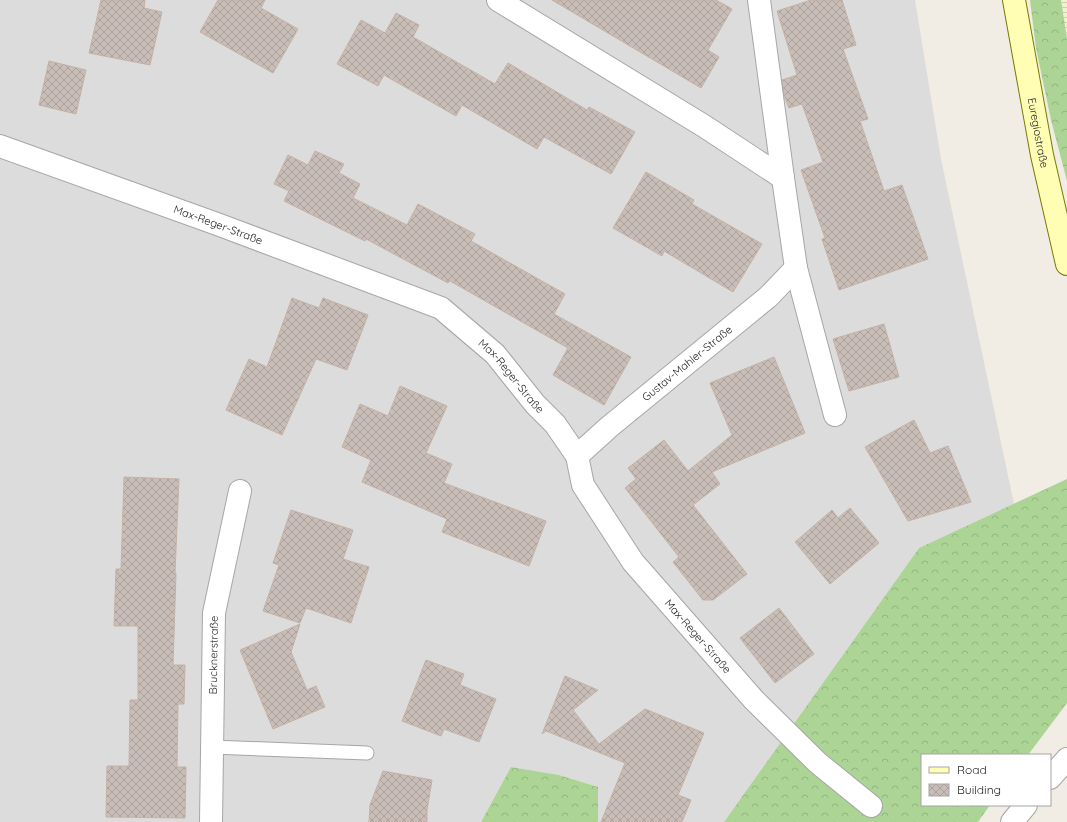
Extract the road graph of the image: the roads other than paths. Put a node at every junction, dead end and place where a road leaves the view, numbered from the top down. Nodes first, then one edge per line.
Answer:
1 (498, 0) edge
2 (760, 0) edge
3 (1014, 0) edge
4 (0, 146) edge
5 (783, 178) junction
6 (1067, 264) edge
7 (796, 268) junction
8 (835, 415) dead end
9 (577, 456) junction
10 (240, 492) dead end
11 (212, 747) junction
12 (367, 753) dead end
13 (1067, 759) edge
14 (1051, 777) edge
15 (872, 806) dead end
16 (1025, 806) edge
17 (211, 822) edge
18 (1012, 822) edge

1 - 5 street
2 - 5 street
3 - 6 main road, Euregiostraße
4 - 9 street, Max-Reger-Straße
5 - 7 street
7 - 8 street
7 - 9 street, Gustav-Mahler-Straße
9 - 15 street, Max-Reger-Straße
10 - 11 street, Brucknerstraße
11 - 12 lane
11 - 17 street, Brucknerstraße
13 - 14 street
16 - 18 street

